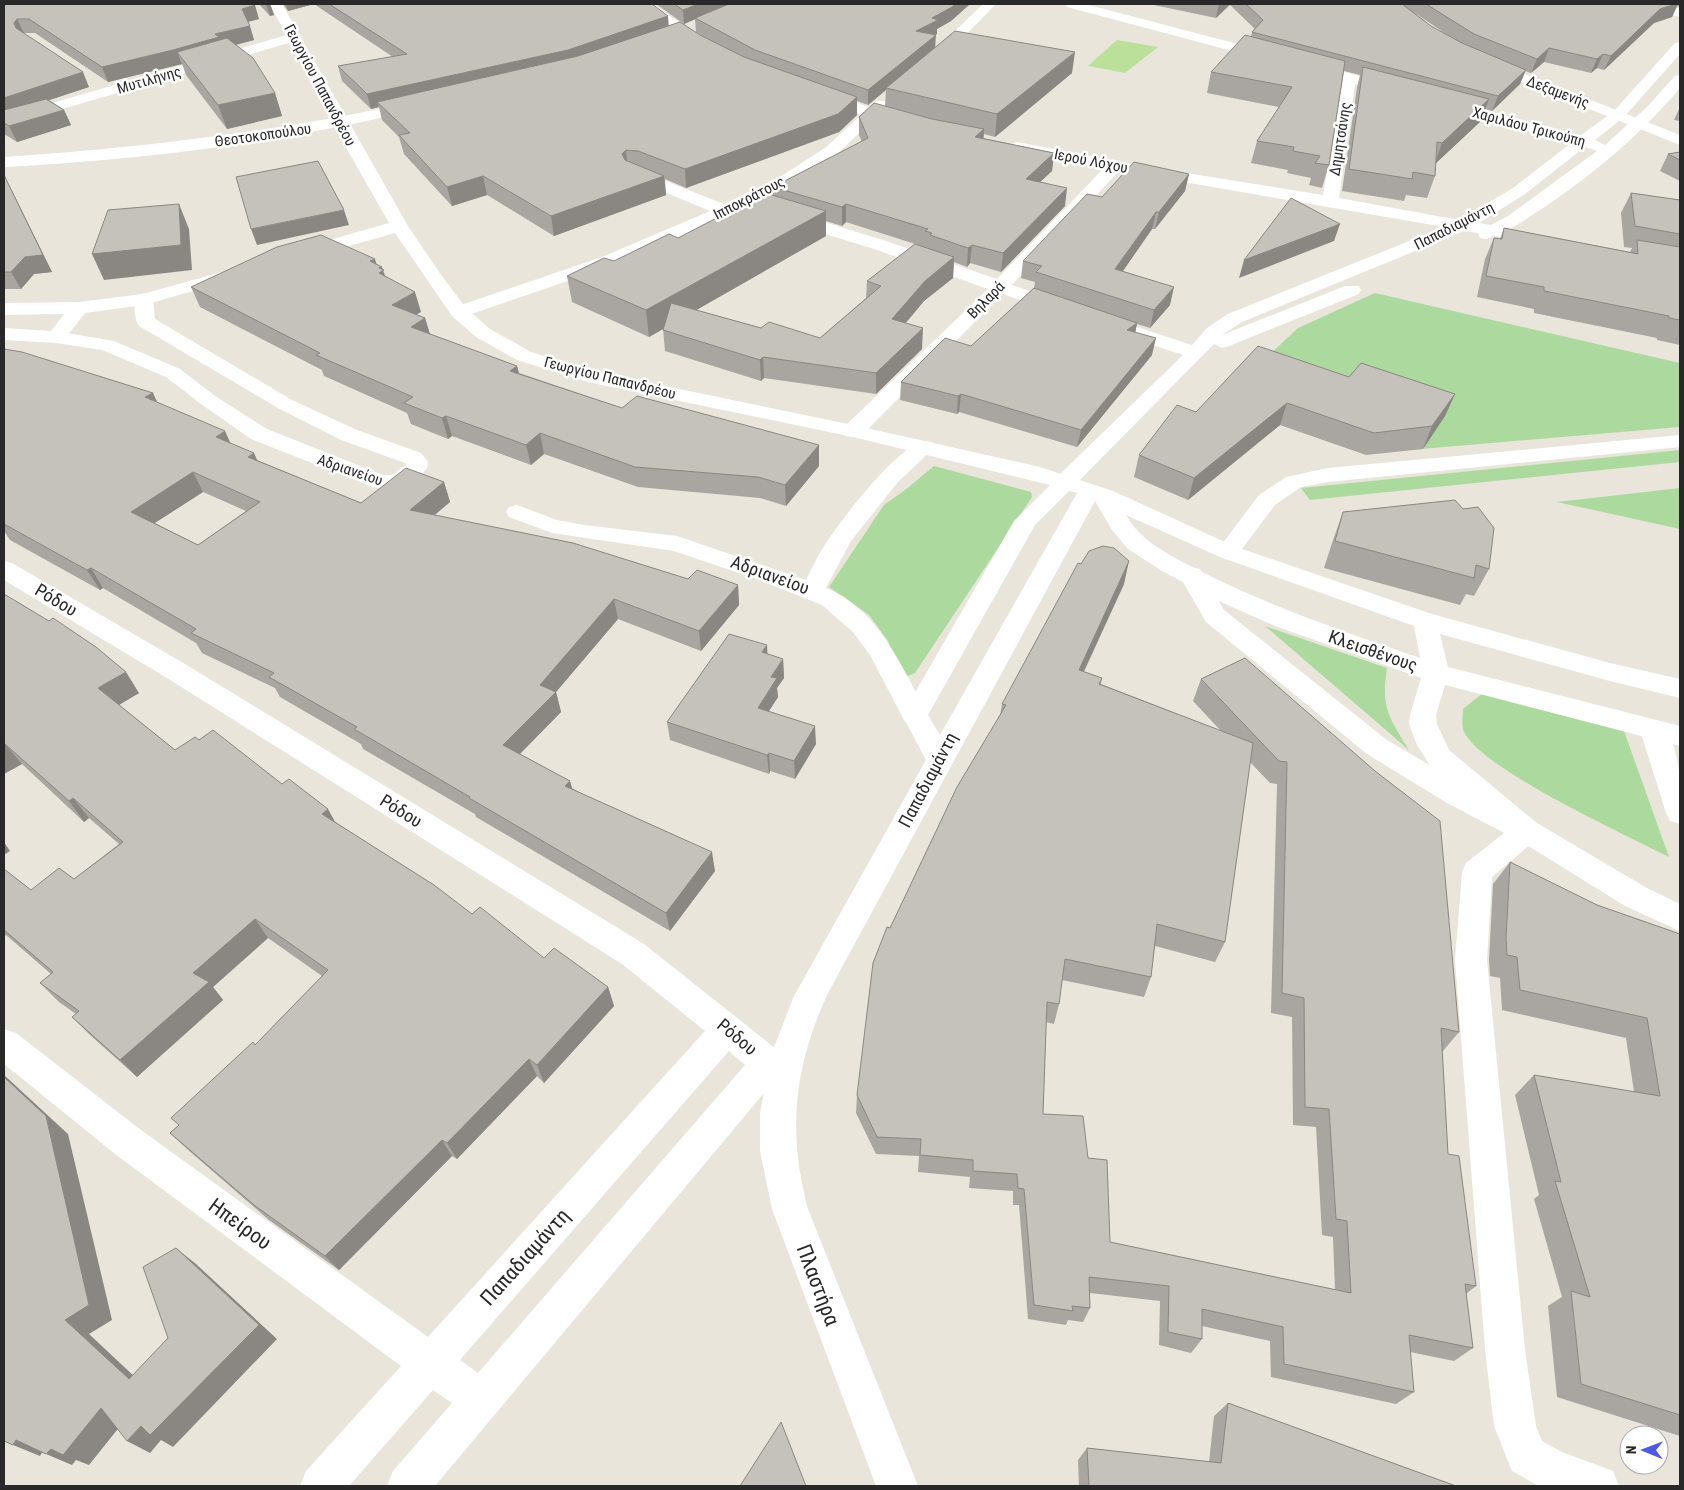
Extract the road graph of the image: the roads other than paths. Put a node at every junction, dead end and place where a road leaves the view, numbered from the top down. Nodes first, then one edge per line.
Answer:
1 (276, 4) edge
2 (645, 4) edge
3 (990, 4) edge
4 (1071, 4) edge
5 (1650, 4) edge
6 (1680, 13) edge
7 (294, 37) junction
8 (1680, 46) edge
9 (716, 53) edge
10 (1479, 60) edge
11 (921, 70) edge
12 (1349, 78) junction
13 (1680, 79) edge
14 (93, 81) edge
15 (809, 91) edge
16 (108, 92) junction
17 (892, 94) edge
18 (1414, 95) edge
19 (1432, 100) edge
20 (434, 101) edge
21 (870, 113) junction
22 (1619, 114) junction
23 (4, 122) edge
24 (340, 123) junction
25 (1641, 123) junction
26 (915, 125) edge
27 (1680, 140) edge
28 (1585, 142) junction
29 (999, 143) edge
30 (1609, 149) junction
31 (4, 162) edge
32 (1115, 166) junction
33 (634, 174) edge
34 (1330, 201) junction
35 (742, 203) junction
36 (726, 211) junction
37 (399, 226) junction
38 (1461, 226) junction
39 (1493, 231) junction
40 (1469, 242) dead end
41 (1558, 243) edge
42 (286, 259) edge
43 (248, 269) edge
44 (1364, 285) dead end
45 (1000, 287) junction
46 (144, 299) junction
47 (79, 308) junction
48 (4, 309) edge
49 (459, 312) junction
50 (1074, 312) edge
51 (146, 322) junction
52 (1102, 322) edge
53 (4, 334) edge
54 (56, 337) junction
55 (107, 345) junction
56 (1196, 353) junction
57 (853, 431) junction
58 (349, 435) junction
59 (1680, 441) edge
60 (924, 447) junction
61 (316, 458) junction
62 (1065, 482) junction
63 (1098, 493) junction
64 (517, 512) dead end
65 (1228, 552) junction
66 (4, 569) edge
67 (1190, 575) junction
68 (812, 590) junction
69 (1425, 621) junction
70 (1436, 673) junction
71 (1680, 688) edge
72 (915, 715) junction
73 (1654, 730) junction
74 (1680, 736) edge
75 (939, 759) junction
76 (1680, 814) edge
77 (1527, 831) junction
78 (1680, 918) edge
79 (728, 1029) junction
80 (4, 1044) edge
81 (775, 1070) junction
82 (430, 1363) junction
83 (480, 1399) junction
84 (321, 1486) edge
85 (408, 1486) edge
86 (897, 1486) edge
87 (1598, 1486) edge

1 - 7 street, Γεωργίου Παπανδρέου
2 - 9 street
3 - 11 street
4 - 12 street
5 - 6 street
7 - 16 street, Μυτιλήνης
7 - 24 street, Γεωργίου Παπανδρέου
8 - 22 street, Παπαδιαμάντη
10 - 22 street, Δεξαμενής
12 - 18 street
12 - 34 street, Δημητσάνης
13 - 25 street, Παπαδιαμάντη
14 - 16 street
15 - 21 street
16 - 23 street, Μυτιλήνης
17 - 21 street, Ιπποκράτους
19 - 28 street, Χαριλάου Τρικούπη
20 - 24 street, Θεοτοκοπούλου
21 - 26 street
21 - 35 street, Ιπποκράτους
22 - 25 street, Δεξαμενής
22 - 28 street, Παπαδιαμάντη
24 - 31 street, Θεοτοκοπούλου
24 - 37 street, Γεωργίου Παπανδρέου
25 - 27 street, Δεξαμενής
25 - 30 street, Παπαδιαμάντη
28 - 30 street, Χαριλάου Τρικούπη
28 - 38 street, Παπαδιαμάντη
29 - 32 street, Ιερού Λόχου
30 - 39 street, Παπαδιαμάντη
32 - 34 street, Ιερού Λόχου
32 - 45 street, Βηλαρά
33 - 36 street
34 - 38 street, Ιερού Λόχου
35 - 36 street, Ιπποκράτους
35 - 45 street
36 - 49 street, Ιπποκράτους
37 - 42 street
37 - 49 street, Γεωργίου Παπανδρέου
38 - 39 street, Ιερού Λόχου
38 - 56 street, Παπαδιαμάντη
39 - 40 street, Παπαδιαμάντη
39 - 41 street, Ιερού Λόχου
43 - 46 street
44 - 56 street, Παπαδιαμάντη
45 - 50 street
45 - 57 street, Βηλαρά
46 - 47 street
46 - 51 street
47 - 48 street
47 - 54 street
49 - 57 street, Γεωργίου Παπανδρέου
51 - 55 street
51 - 58 street, Αδριανείου
52 - 56 street
53 - 54 street, Αδριανείου
54 - 55 street, Αδριανείου
55 - 61 street, Αδριανείου
56 - 62 street, Παπαδιαμάντη
57 - 60 street, Γεωργίου Παπανδρέου
58 - 61 street
58 - 61 street, Αδριανείου
59 - 65 street
60 - 62 street, Γεωργίου Παπανδρέου
60 - 68 street
62 - 63 street
62 - 72 street, Παπαδιαμάντη
63 - 65 street
63 - 67 street, Κλεισθένους
63 - 75 street, Παπαδιαμάντη
64 - 68 street, Αδριανείου
65 - 69 street
66 - 79 street, Ρόδου
67 - 70 street, Κλεισθένους
67 - 77 street
68 - 72 street, Αδριανείου
69 - 70 street
69 - 71 street
70 - 73 street, Κλεισθένους
70 - 77 street
72 - 75 street, Αδριανείου
73 - 74 street, Κλεισθένους
73 - 76 street
75 - 81 street, Παπαδιαμάντη
77 - 78 street
77 - 87 street
79 - 81 street, Ρόδου
79 - 82 street, Παπαδιαμάντη
80 - 82 street, Ηπείρου
81 - 83 street, Παπαδιαμάντη
81 - 86 street, Πλαστήρα
82 - 83 street, Ηπείρου
82 - 84 street, Παπαδιαμάντη
83 - 85 street, Παπαδιαμάντη

